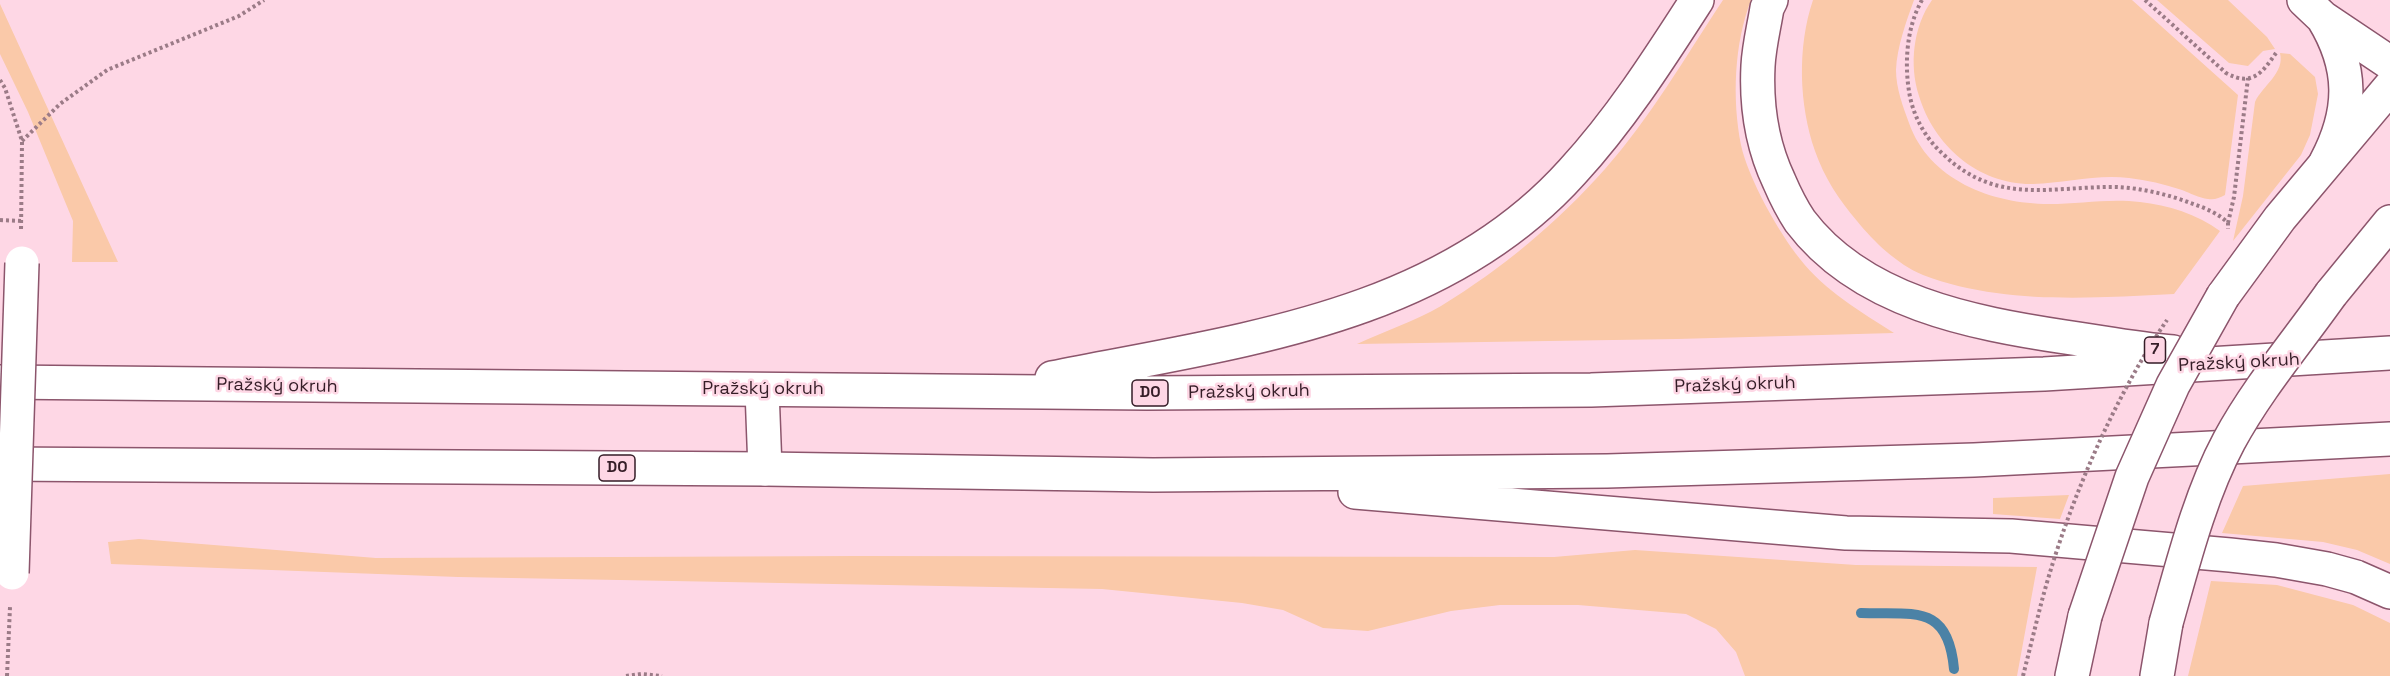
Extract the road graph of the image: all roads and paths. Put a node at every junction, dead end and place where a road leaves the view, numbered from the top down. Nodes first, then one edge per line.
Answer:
1 (264, 0) edge
2 (1697, 0) edge
3 (1771, 0) edge
4 (1923, 0) edge
5 (2145, 0) edge
6 (2314, 9) edge
7 (2276, 53) dead end
8 (2390, 63) edge
9 (2248, 78) junction
10 (0, 80) edge
11 (2, 89) edge
12 (2383, 95) edge
13 (21, 141) junction
14 (2326, 162) junction
15 (0, 220) edge
16 (21, 221) junction
17 (2390, 222) edge
18 (2228, 223) junction
19 (2227, 236) dead end
20 (22, 263) joint
21 (2173, 313) dead end
22 (2390, 353) edge
23 (2285, 361) junction
24 (0, 382) edge
25 (762, 390) junction
26 (991, 390) junction
27 (2390, 439) edge
28 (0, 464) edge
29 (765, 469) junction
30 (1153, 475) junction
31 (12, 573) joint
32 (2390, 592) edge
33 (7, 676) edge
34 (626, 676) edge
35 (662, 676) edge
36 (2023, 676) edge
37 (2072, 676) edge
38 (2157, 676) edge

1 - 13 path
2 - 26 main road
3 - 23 main road, 7
4 - 18 path
5 - 9 path
6 - 8 main road
6 - 14 main road, 7
7 - 9 path
9 - 18 path
10 - 11 path
11 - 13 path
12 - 14 main road, 7
13 - 16 path
14 - 37 main road, 7, bridge
15 - 16 path
16 - 20 path
17 - 38 main road, bridge
18 - 19 path
20 - 31 main road, bridge
21 - 36 path, bridge
22 - 23 main road, Pražský okruh / 7
23 - 26 main road, Pražský okruh / D0
24 - 25 main road, Pražský okruh / D0
25 - 26 main road, Pražský okruh / D0
25 - 29 main road
27 - 30 main road, D0
28 - 29 main road, D0
29 - 30 main road, D0
30 - 32 main road
31 - 33 path
34 - 35 path

